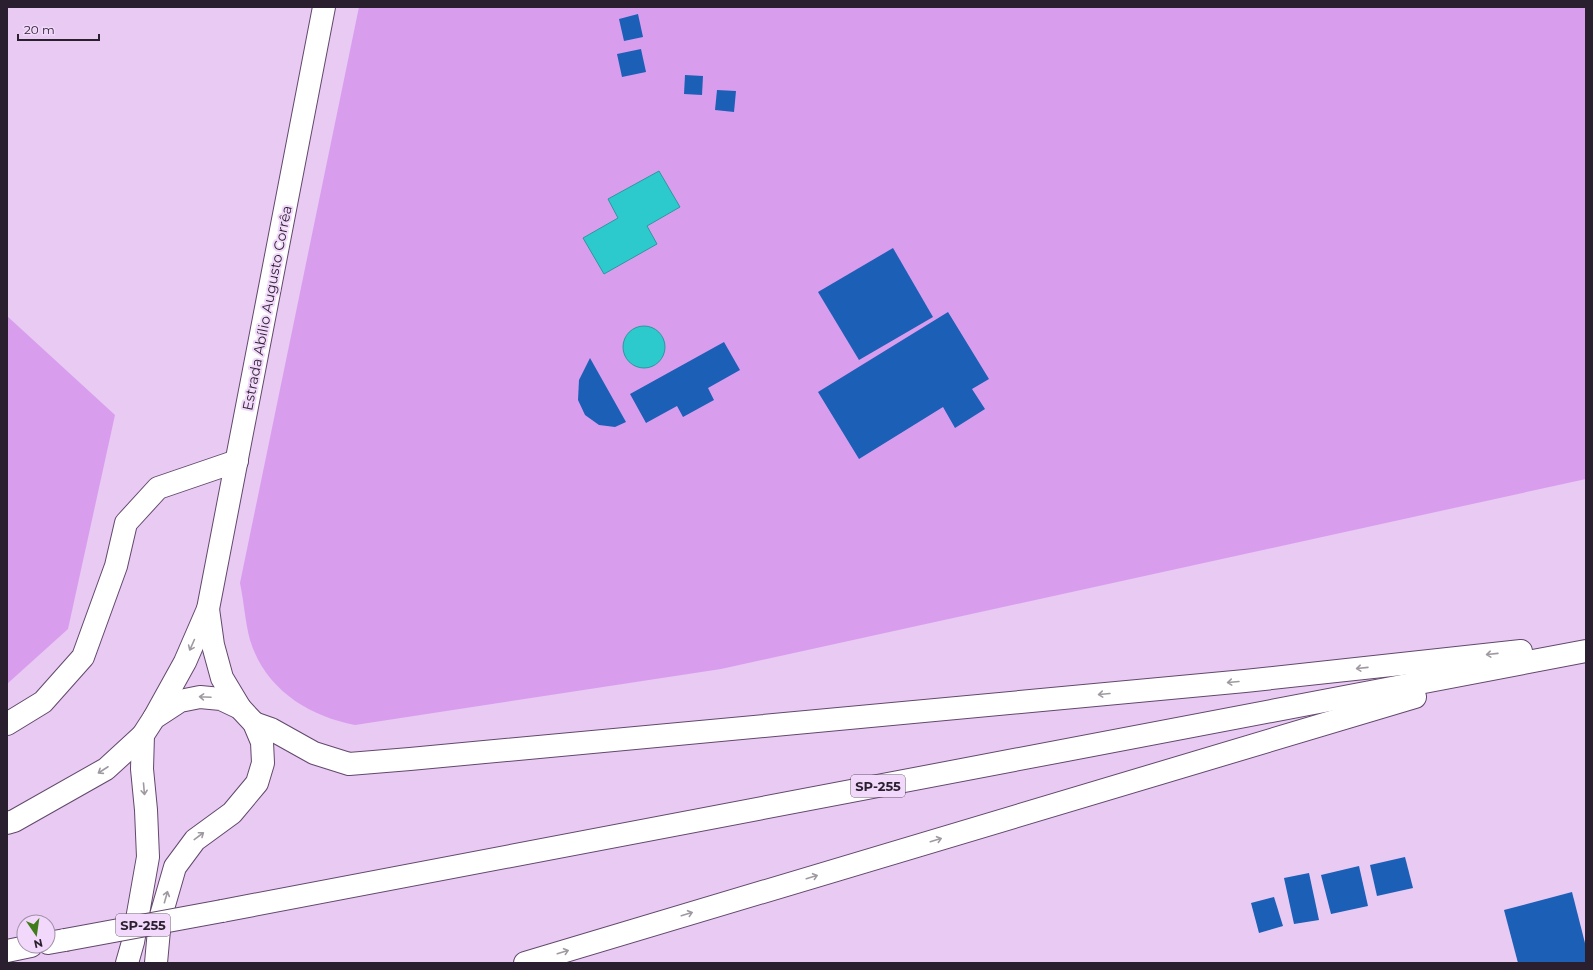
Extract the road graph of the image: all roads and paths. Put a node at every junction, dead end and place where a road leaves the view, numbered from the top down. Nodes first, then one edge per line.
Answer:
1 (324, 7) edge
2 (237, 461) junction
3 (208, 609) junction
4 (1586, 644) edge
5 (1586, 652) edge
6 (1534, 662) junction
7 (247, 716) junction
8 (7, 724) edge
9 (149, 726) junction
10 (7, 823) edge
11 (56, 941) edge
12 (127, 963) edge
13 (156, 963) edge
14 (525, 963) edge

1 - 2 main road, Estrada Abílio Augusto Corrêa
2 - 3 main road, Estrada Abílio Augusto Corrêa
2 - 8 main road
3 - 7 main road, Estrada Abílio Augusto Corrêa
3 -> 9 main road, Estrada Abílio Augusto Corrêa
4 -> 7 main road
5 - 6 main road, SP-255
6 - 11 main road, SP-255, bridge
14 -> 6 main road
7 -> 9 main road
13 -> 7 main road, Estrada Abílio Augusto Corrêa
9 -> 10 main road
9 -> 12 main road

